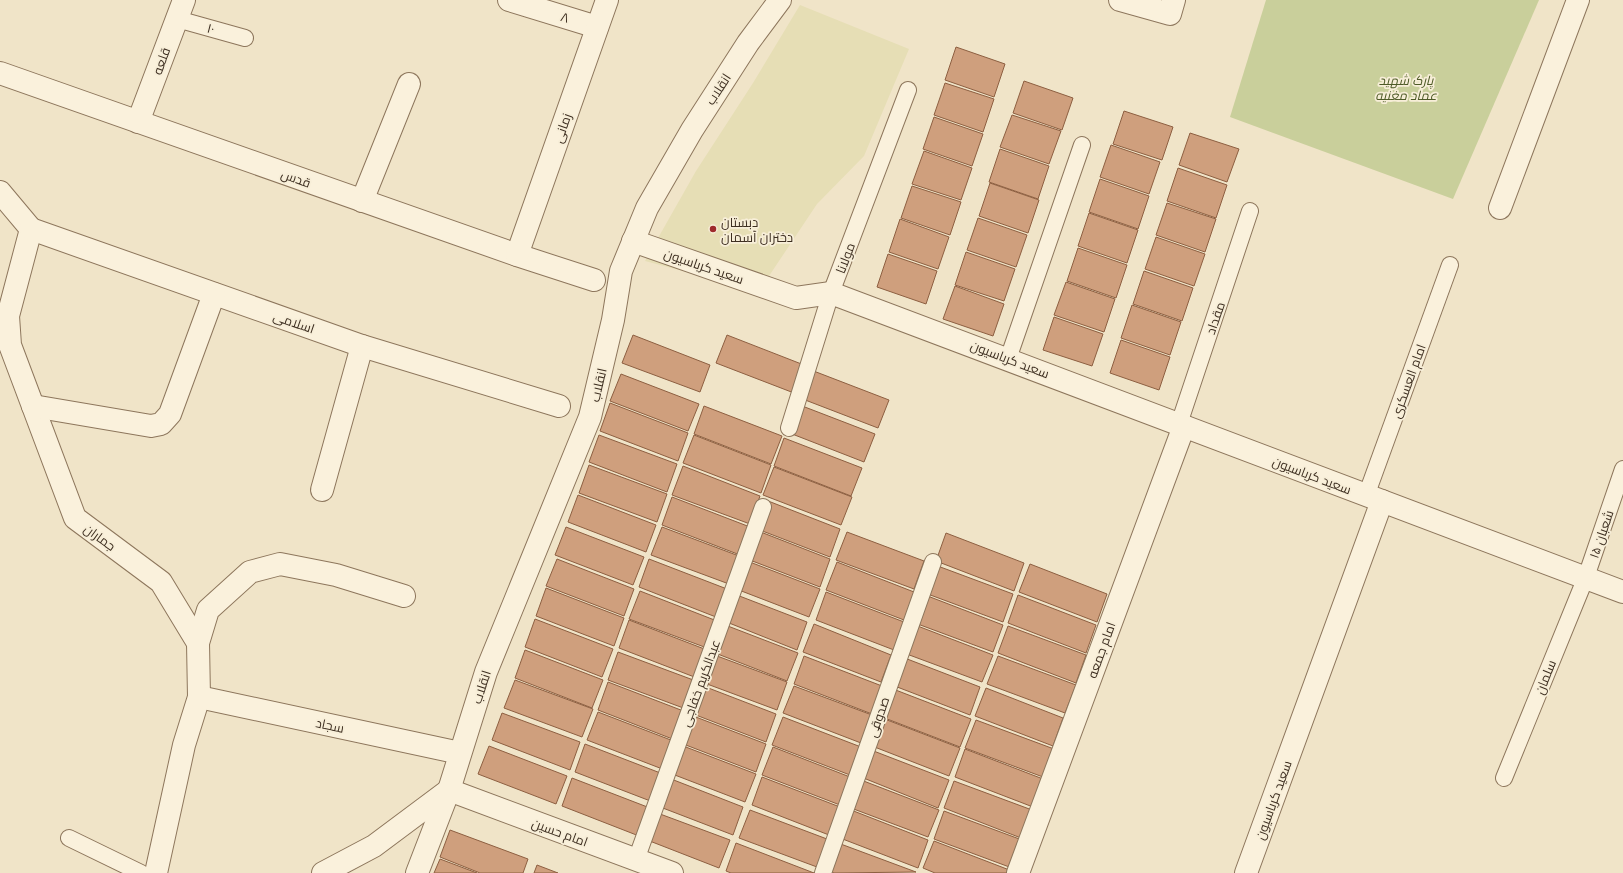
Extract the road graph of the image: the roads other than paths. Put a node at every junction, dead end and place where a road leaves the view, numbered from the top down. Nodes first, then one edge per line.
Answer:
1 (509, 0) edge
2 (607, 0) edge
3 (780, 0) edge
4 (1120, 0) edge
5 (1174, 0) edge
6 (1578, 0) edge
7 (180, 9) edge
8 (597, 27) junction
9 (245, 38) dead end
10 (0, 73) edge
11 (409, 84) dead end
12 (908, 90) dead end
13 (138, 122) junction
14 (1082, 145) dead end
15 (0, 192) edge
16 (362, 201) junction
17 (1500, 208) dead end
18 (1250, 211) dead end
19 (31, 229) junction
20 (633, 241) junction
21 (517, 255) junction
22 (1450, 265) dead end
23 (594, 280) dead end
24 (831, 293) junction
25 (214, 294) junction
26 (4, 315) edge
27 (362, 346) junction
28 (1008, 359) junction
29 (33, 406) junction
30 (559, 406) dead end
31 (1181, 425) junction
32 (789, 428) dead end
33 (1623, 469) edge
34 (322, 490) dead end
35 (1374, 498) junction
36 (763, 507) dead end
37 (933, 562) dead end
38 (1586, 577) junction
39 (1623, 592) edge
40 (404, 596) dead end
41 (198, 643) junction
42 (199, 697) junction
43 (460, 753) junction
44 (1504, 778) dead end
45 (449, 790) junction
46 (69, 838) dead end
47 (634, 866) edge
48 (141, 873) edge
49 (156, 873) edge
50 (323, 873) edge
51 (417, 873) edge
52 (672, 873) edge
53 (824, 873) edge
54 (1018, 873) edge
55 (1246, 873) edge

1 - 8 street, ۸
2 - 8 street, زمانی
3 - 20 street, انقلاب
4 - 5 street
6 - 17 street
7 - 9 lane, ۱۰
7 - 13 street, قلعه
8 - 21 street, زمانی
10 - 13 street, قدس
11 - 16 street
12 - 24 lane, مولانا
13 - 16 street, قدس
14 - 28 lane
15 - 19 street
16 - 21 street, قدس
18 - 31 lane, مقداد
19 - 25 street, اسلامی
19 - 26 street, جماران
20 - 24 street, سعید کرباسیون
20 - 43 street, انقلاب
21 - 23 street, قدس
22 - 35 lane, امام العسکری
24 - 28 street, سعید کرباسیون
24 - 32 lane, مولانا
25 - 27 street, اسلامی
25 - 29 street
26 - 29 street, جماران
27 - 30 street, اسلامی
27 - 34 street
28 - 31 street, سعید کرباسیون
29 - 41 street, جماران
31 - 35 street, سعید کرباسیون
31 - 54 street, امام جمعه
33 - 38 lane, ۱۵ شعبان
35 - 38 street, سعید کرباسیون
35 - 55 street, سعید کرباسیون
36 - 47 lane, عبدالکریم خفاجی
37 - 53 lane, صدوقی
38 - 39 street, سعید کرباسیون
38 - 44 lane, سلمان
40 - 41 street
41 - 42 street
42 - 43 street, سجاد
42 - 49 street
43 - 45 street, انقلاب
45 - 47 street, امام حسین
45 - 50 street
45 - 51 street, انقلاب
46 - 48 lane
47 - 52 street, امام حسین

